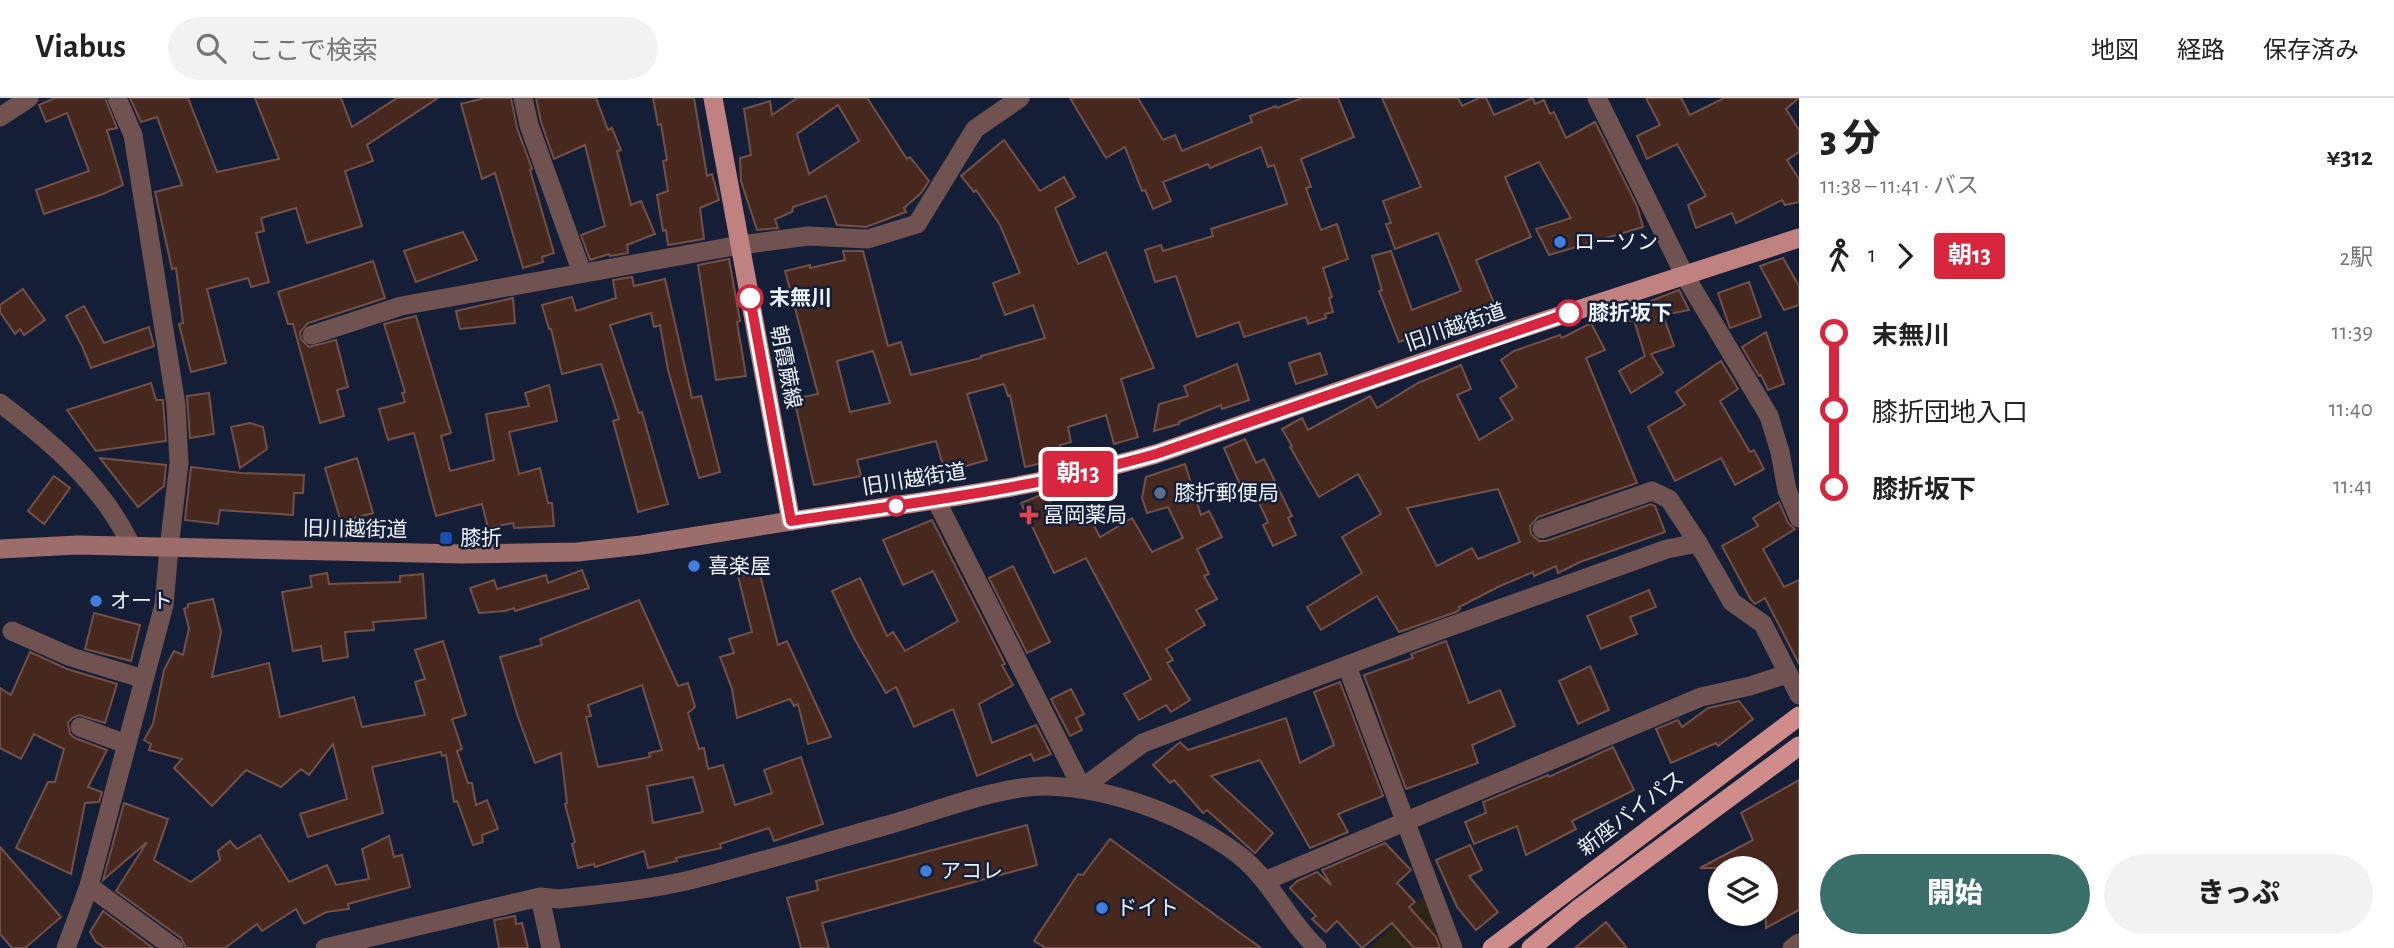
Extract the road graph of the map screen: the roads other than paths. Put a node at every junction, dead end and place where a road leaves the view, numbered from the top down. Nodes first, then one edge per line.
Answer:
1 (29, 98) edge
2 (117, 98) edge
3 (523, 98) edge
4 (713, 98) edge
5 (1020, 98) edge
6 (1597, 98) edge
7 (0, 117) edge
8 (1799, 238) edge
9 (740, 246) junction
10 (582, 273) junction
11 (1685, 276) junction
12 (312, 335) dead end
13 (0, 403) edge
14 (936, 500) junction
15 (1799, 518) edge
16 (791, 521) junction
17 (1542, 529) dead end
18 (1698, 543) junction
19 (131, 545) junction
20 (169, 548) junction
21 (0, 549) edge
22 (12, 631) dead end
23 (1348, 666) junction
24 (1787, 674) junction
25 (144, 679) junction
26 (1799, 695) edge
27 (1799, 716) edge
28 (80, 727) dead end
29 (126, 744) junction
30 (1799, 746) edge
31 (1082, 788) junction
32 (1407, 821) junction
33 (1266, 880) junction
34 (89, 886) junction
35 (540, 897) junction
36 (1799, 943) edge
37 (66, 948) edge
38 (174, 948) edge
39 (325, 948) edge
40 (551, 948) edge
41 (1317, 948) edge
42 (1453, 948) edge
43 (1492, 948) edge
44 (1531, 948) edge
45 (1792, 948) edge

1 - 7 street
2 - 20 street
3 - 10 street
4 - 9 main road, 朝霞蕨線
5 - 9 street
6 - 11 street
8 - 11 main road, 旧川越街道
9 - 10 street
9 - 16 main road, 朝霞蕨線
10 - 12 street
11 - 14 main road, 旧川越街道
11 - 15 street
13 - 19 street
14 - 16 main road, 旧川越街道
14 - 31 street
16 - 20 main road, 旧川越街道
17 - 18 street
18 - 23 street
18 - 24 street
19 - 20 main road, 旧川越街道
19 - 21 main road, 旧川越街道
20 - 25 street
22 - 25 street
23 - 31 street
23 - 32 street
24 - 26 street
24 - 32 street
25 - 29 street
27 - 43 highway, 新座バイパス
28 - 29 street
29 - 34 street
30 - 44 highway
31 - 33 street
31 - 35 street
32 - 33 street
32 - 42 street
33 - 41 street
34 - 37 street
34 - 38 street
35 - 39 street
35 - 40 street
36 - 45 street

